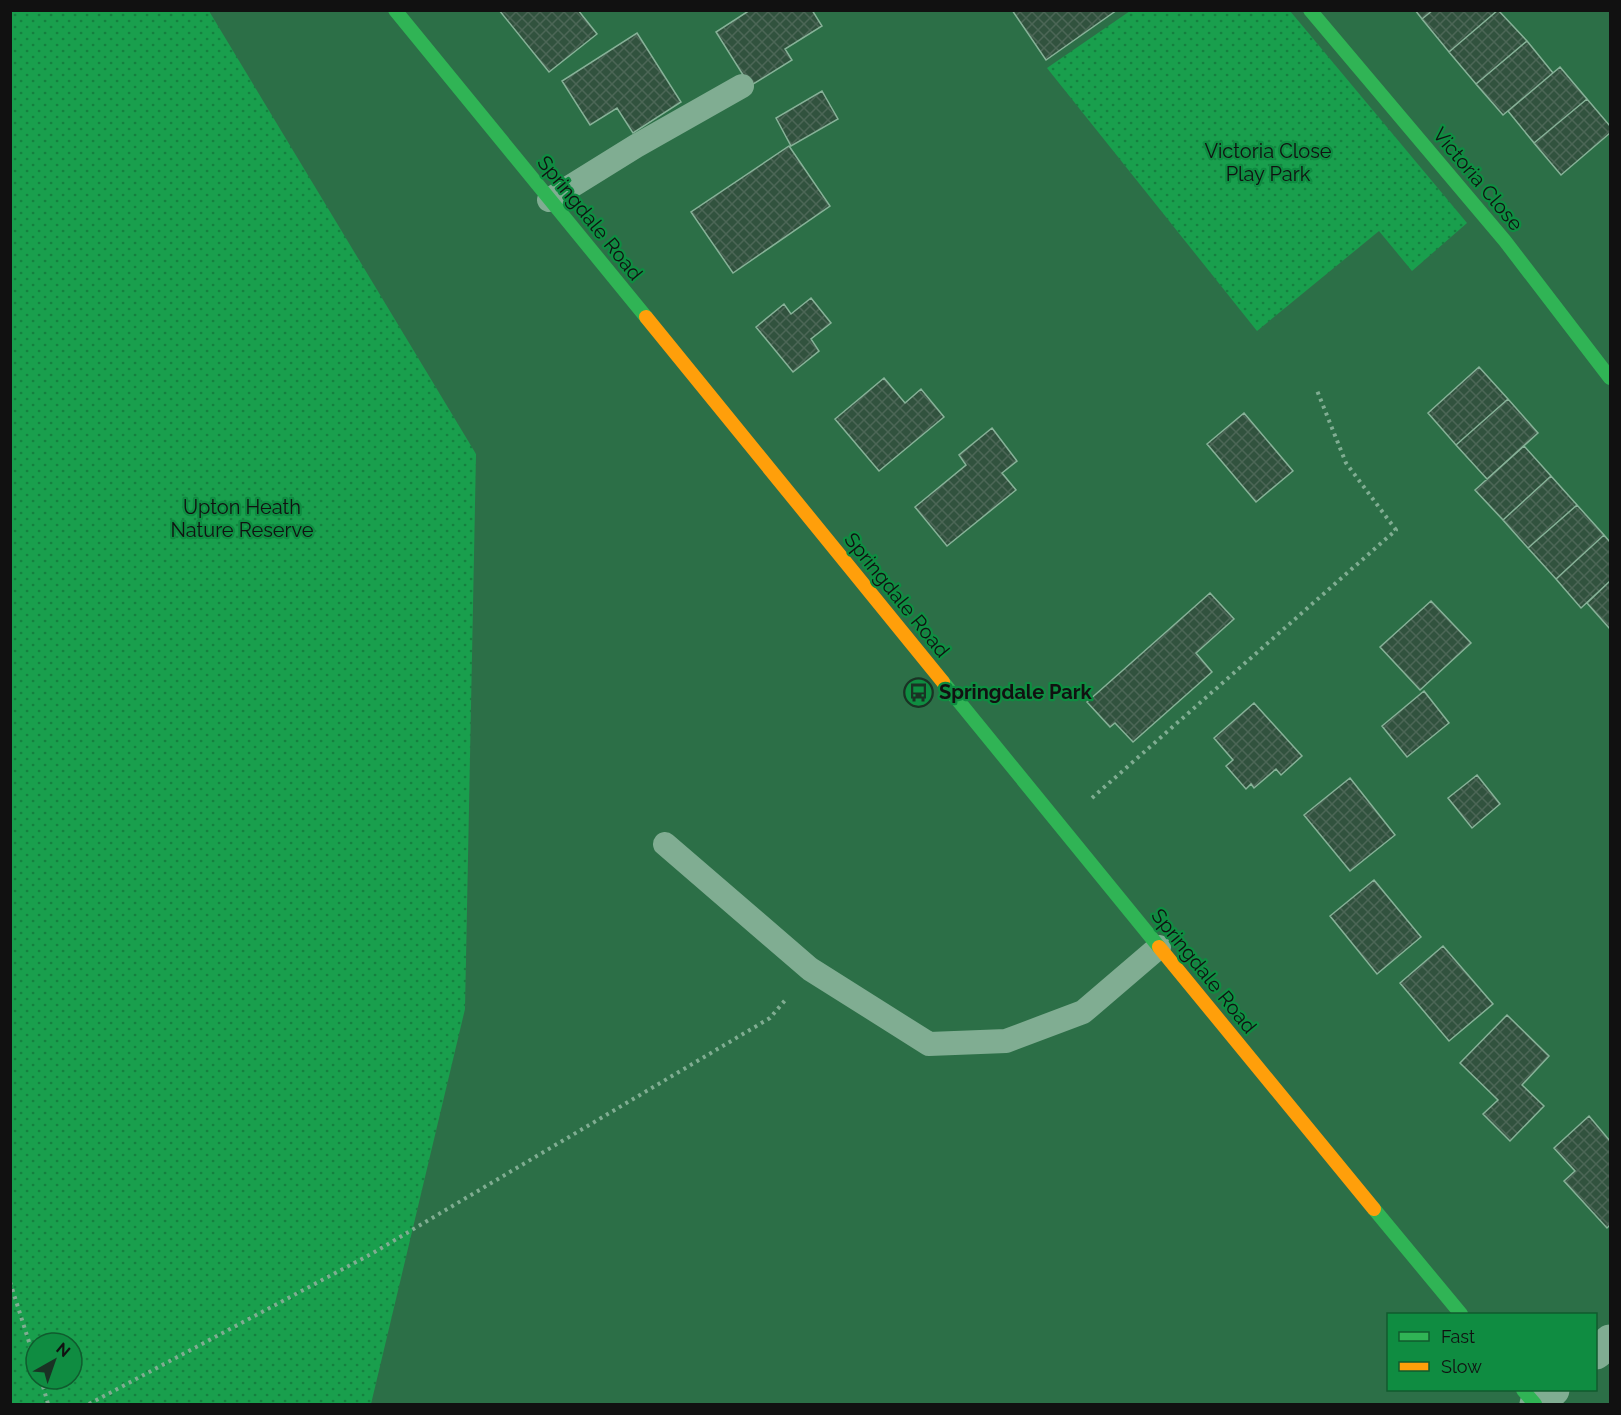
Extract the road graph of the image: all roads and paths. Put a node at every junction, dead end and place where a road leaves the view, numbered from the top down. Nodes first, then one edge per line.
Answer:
1 (395, 10) edge
2 (1310, 10) edge
3 (742, 86) dead end
4 (549, 200) junction
5 (1611, 378) edge
6 (1316, 388) dead end
7 (1060, 826) junction
8 (666, 843) dead end
9 (1159, 947) junction
10 (810, 969) junction
11 (10, 1282) edge
12 (1460, 1313) edge
13 (26, 1331) edge
14 (1611, 1341) edge
15 (1597, 1352) edge
16 (1525, 1391) edge
17 (1551, 1391) edge
18 (89, 1404) edge
19 (1535, 1404) edge

1 - 4 street, Springdale Road
2 - 5 street, Victoria Close
3 - 4 lane
4 - 7 street, Springdale Road
6 - 7 path
7 - 9 street, Springdale Road
8 - 10 lane
9 - 10 lane
9 - 12 street, Springdale Road
10 - 18 path
11 - 13 path
14 - 15 street
16 - 19 street
17 - 19 street

